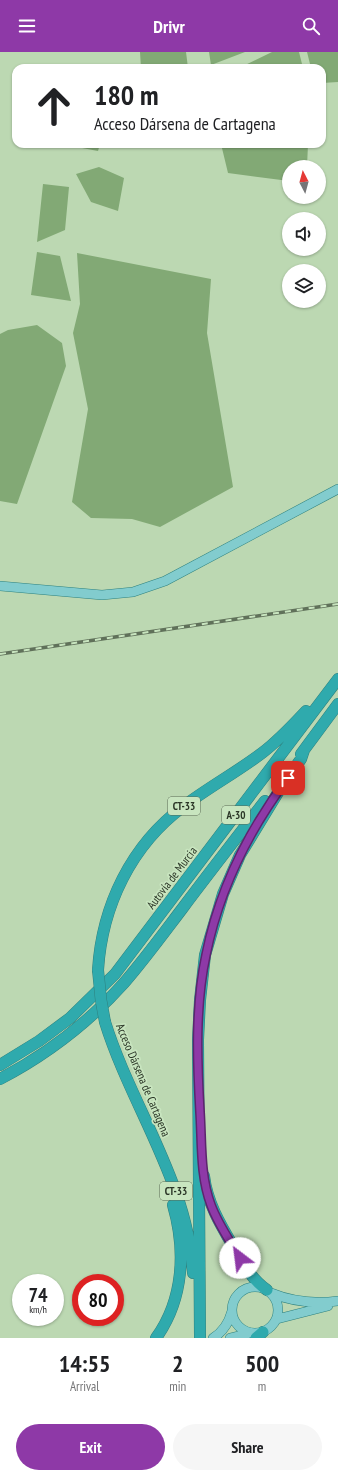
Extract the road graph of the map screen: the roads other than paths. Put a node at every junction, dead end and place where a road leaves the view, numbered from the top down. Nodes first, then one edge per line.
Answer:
1 (338, 489) edge
2 (0, 586) edge
3 (335, 682) edge
4 (338, 704) edge
5 (304, 750) junction
6 (0, 1065) edge
7 (0, 1079) edge
8 (198, 1081) junction
9 (128, 1082) junction
10 (269, 1291) junction
11 (338, 1302) edge
12 (233, 1305) junction
13 (277, 1319) junction
14 (258, 1334) edge
15 (198, 1337) edge
16 (156, 1338) edge
17 (213, 1338) edge
18 (230, 1338) edge

1 - 2 main road
3 - 6 highway, Autovía de Murcia / A-30
3 - 9 highway, Acceso Dársena de Cartagena / CT-33, bridge
4 - 5 highway, A-30
5 - 7 highway, A-30
5 - 8 highway, Acceso Dársena de Cartagena / CT-33
8 - 10 highway
8 - 15 highway, Acceso Dársena de Cartagena / CT-33
9 - 15 highway, Acceso Dársena de Cartagena / CT-33
9 - 16 highway
10 - 11 main road
10 - 12 main road
10 - 13 main road
11 - 13 main road
12 - 14 main road
12 - 17 main road
13 - 14 main road
14 - 18 main road

